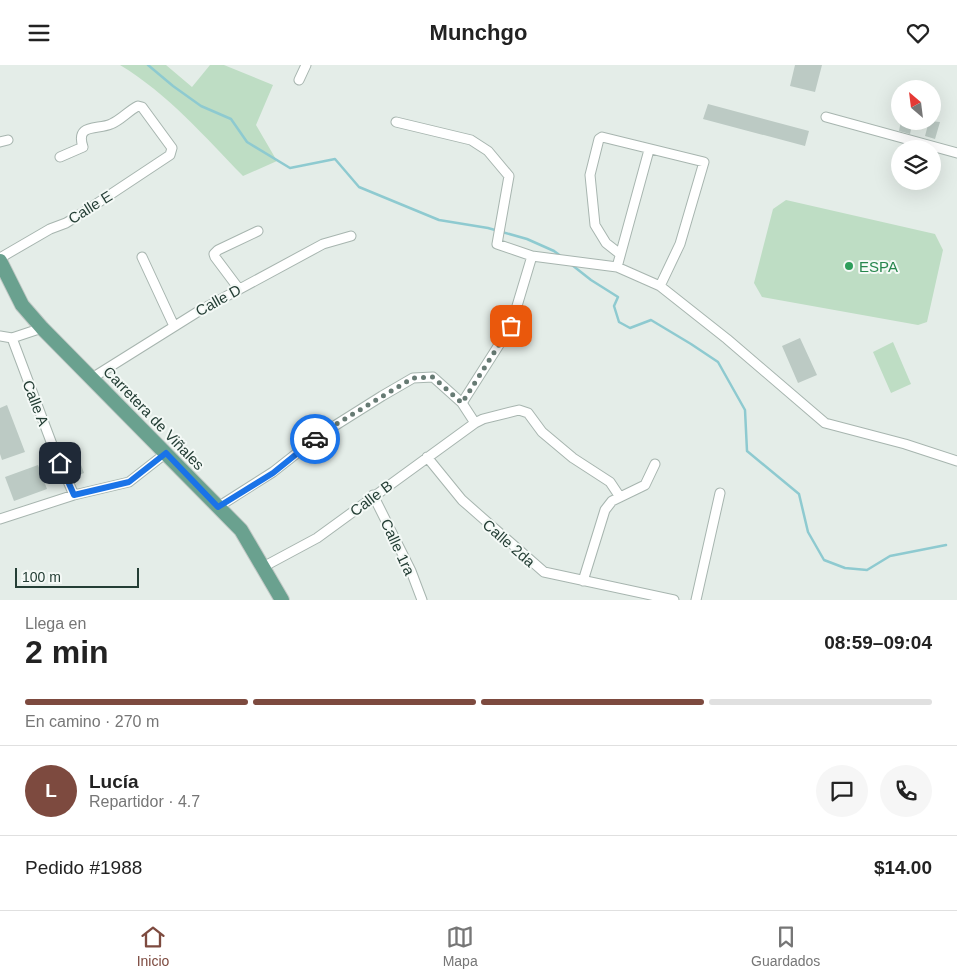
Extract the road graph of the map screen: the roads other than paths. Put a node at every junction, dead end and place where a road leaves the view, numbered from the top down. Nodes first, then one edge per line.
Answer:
1 (306, 65) edge
2 (299, 80) dead end
3 (826, 117) dead end
4 (396, 122) dead end
5 (650, 150) junction
6 (957, 153) edge
7 (60, 157) dead end
8 (258, 231) dead end
9 (351, 236) dead end
10 (620, 254) junction
11 (532, 256) junction
12 (0, 257) edge
13 (142, 257) dead end
14 (0, 261) edge
15 (617, 267) junction
16 (660, 286) junction
17 (240, 289) junction
18 (174, 326) junction
19 (42, 328) junction
20 (0, 336) edge
21 (12, 338) junction
22 (92, 378) junction
23 (462, 403) junction
24 (475, 423) junction
25 (166, 453) junction
26 (427, 457) junction
27 (957, 461) edge
28 (655, 464) dead end
29 (720, 493) dead end
30 (74, 495) junction
31 (373, 495) junction
32 (620, 497) junction
33 (218, 507) junction
34 (0, 519) edge
35 (263, 567) junction
36 (583, 581) junction
37 (282, 600) edge
38 (422, 600) edge
39 (674, 600) edge
40 (696, 600) edge

1 - 2 street
3 - 6 street
4 - 11 street
5 - 10 street
5 - 10 street
5 - 16 street
7 - 12 street, Calle E
8 - 17 street
9 - 17 street, Calle D
10 - 15 street
11 - 15 street
11 - 23 street
13 - 18 street
14 - 19 main road, Carretera de Viñales
15 - 16 street
16 - 27 street
17 - 18 street, Calle D
18 - 22 street, Calle D
19 - 21 street
19 - 22 main road, Carretera de Viñales
20 - 21 street
21 - 30 street, Calle A
22 - 25 main road, Carretera de Viñales
23 - 24 street
23 - 33 street
24 - 26 street, Calle B
24 - 32 street, Calle B
25 - 30 street
25 - 33 main road, Carretera de Viñales
26 - 31 street, Calle B
26 - 36 street, Calle 2da
28 - 32 street
29 - 40 street
30 - 34 street
31 - 35 street, Calle B
31 - 38 street, Calle 1ra
32 - 36 street
33 - 35 main road, Carretera de Viñales
35 - 37 main road, Carretera de Viñales
36 - 39 street, Calle 2da

